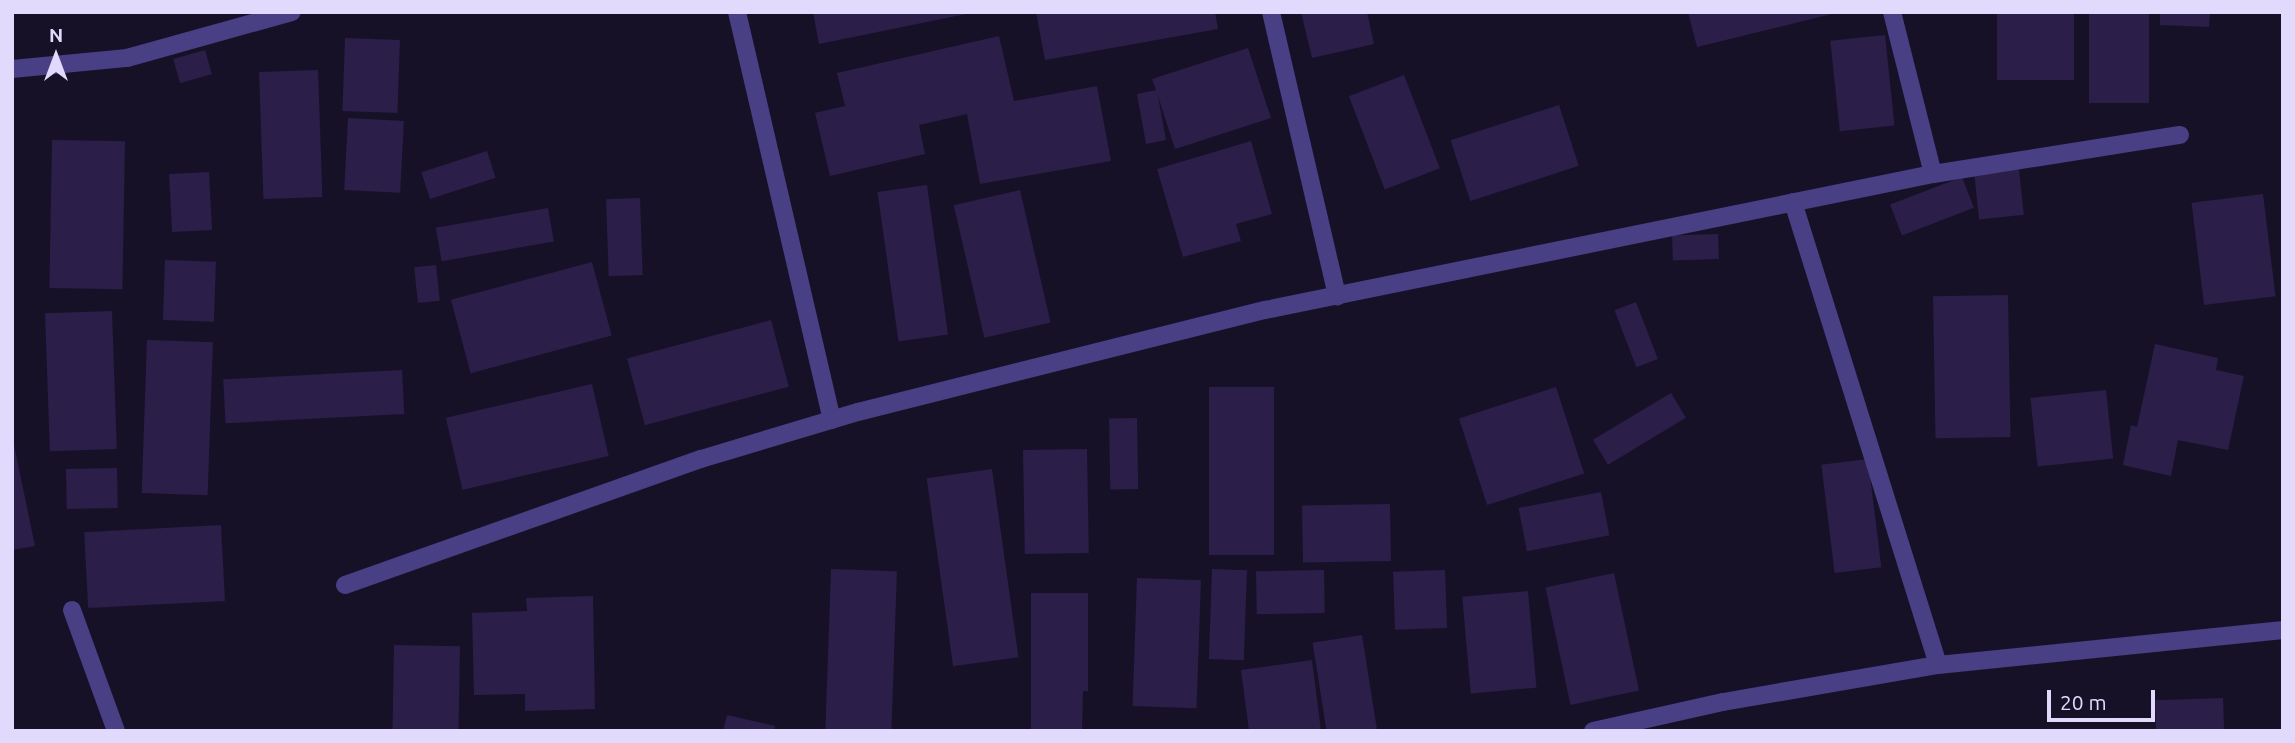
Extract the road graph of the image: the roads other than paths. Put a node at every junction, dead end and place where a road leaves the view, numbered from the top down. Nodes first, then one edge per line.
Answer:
1 (292, 12) edge
2 (737, 12) edge
3 (1271, 12) edge
4 (1892, 12) edge
5 (12, 69) edge
6 (2180, 135) dead end
7 (1933, 174) junction
8 (1793, 202) junction
9 (1337, 296) junction
10 (832, 420) junction
11 (345, 585) dead end
12 (72, 610) dead end
13 (2283, 630) edge
14 (1938, 665) junction
15 (116, 731) edge
16 (1593, 731) edge

1 - 5 street
2 - 10 street
3 - 9 street
4 - 7 street
6 - 7 street
7 - 8 street
8 - 9 street
8 - 14 street
9 - 10 street
10 - 11 street
12 - 15 street
13 - 14 street
14 - 16 street

